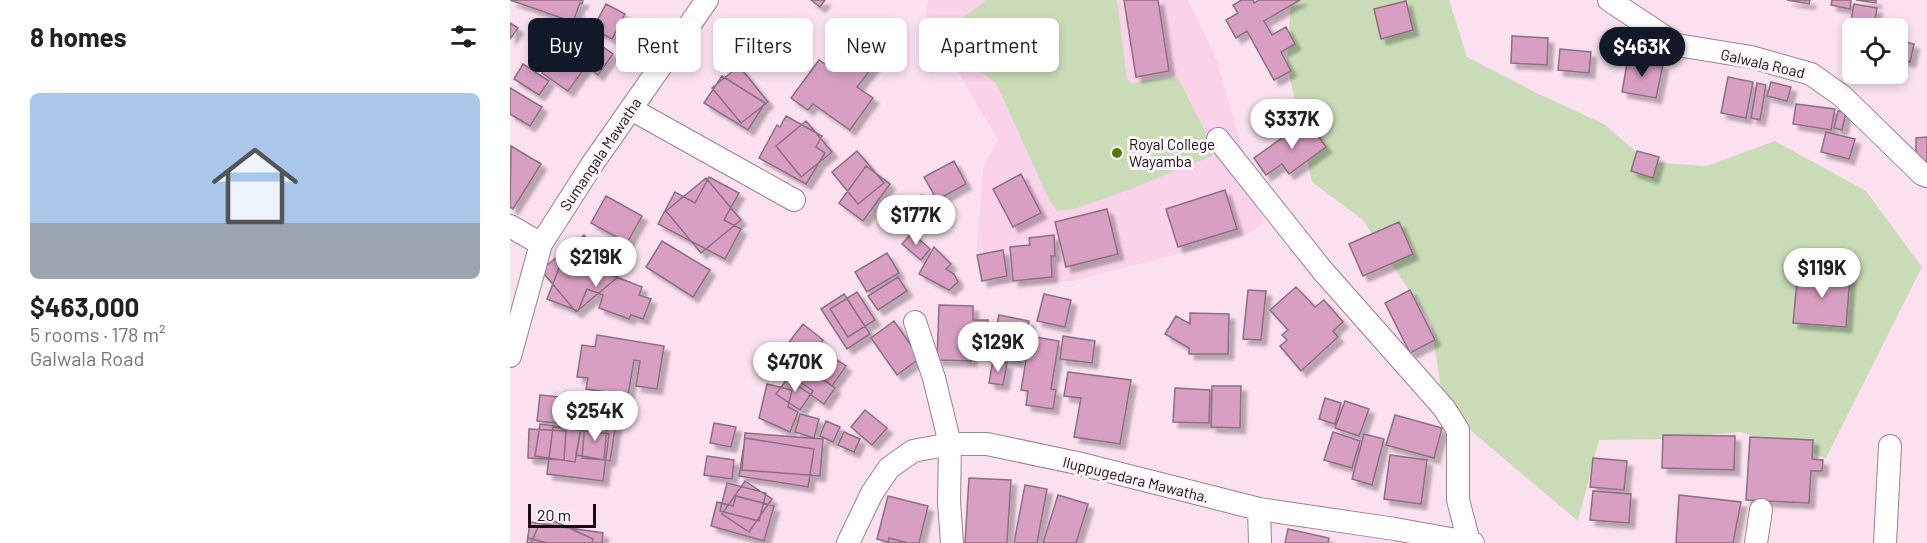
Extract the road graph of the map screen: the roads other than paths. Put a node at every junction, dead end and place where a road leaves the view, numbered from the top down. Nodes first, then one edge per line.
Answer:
1 (708, 0) edge
2 (1609, 0) edge
3 (631, 109) junction
4 (1218, 139) dead end
5 (1927, 177) edge
6 (794, 200) dead end
7 (510, 226) edge
8 (541, 244) junction
9 (915, 322) dead end
10 (510, 356) edge
11 (950, 444) junction
12 (1890, 446) dead end
13 (1259, 509) junction
14 (1761, 510) dead end
15 (1471, 542) edge
16 (848, 543) edge
17 (952, 543) edge
18 (1260, 543) edge
19 (1756, 543) edge
20 (1885, 543) edge

1 - 3 street, Sumangala Mawatha
2 - 5 street, Galwala Road
3 - 6 street
3 - 8 street, Sumangala Mawatha
4 - 15 street
7 - 8 street
8 - 10 street, Sumangala Mawatha
9 - 11 street
11 - 13 street, Iluppugedara Mawatha.
11 - 16 street, Iluppugedara Mawatha.
11 - 17 street
12 - 20 street
13 - 15 street, Iluppugedara Mawatha.
13 - 18 street
14 - 19 street

